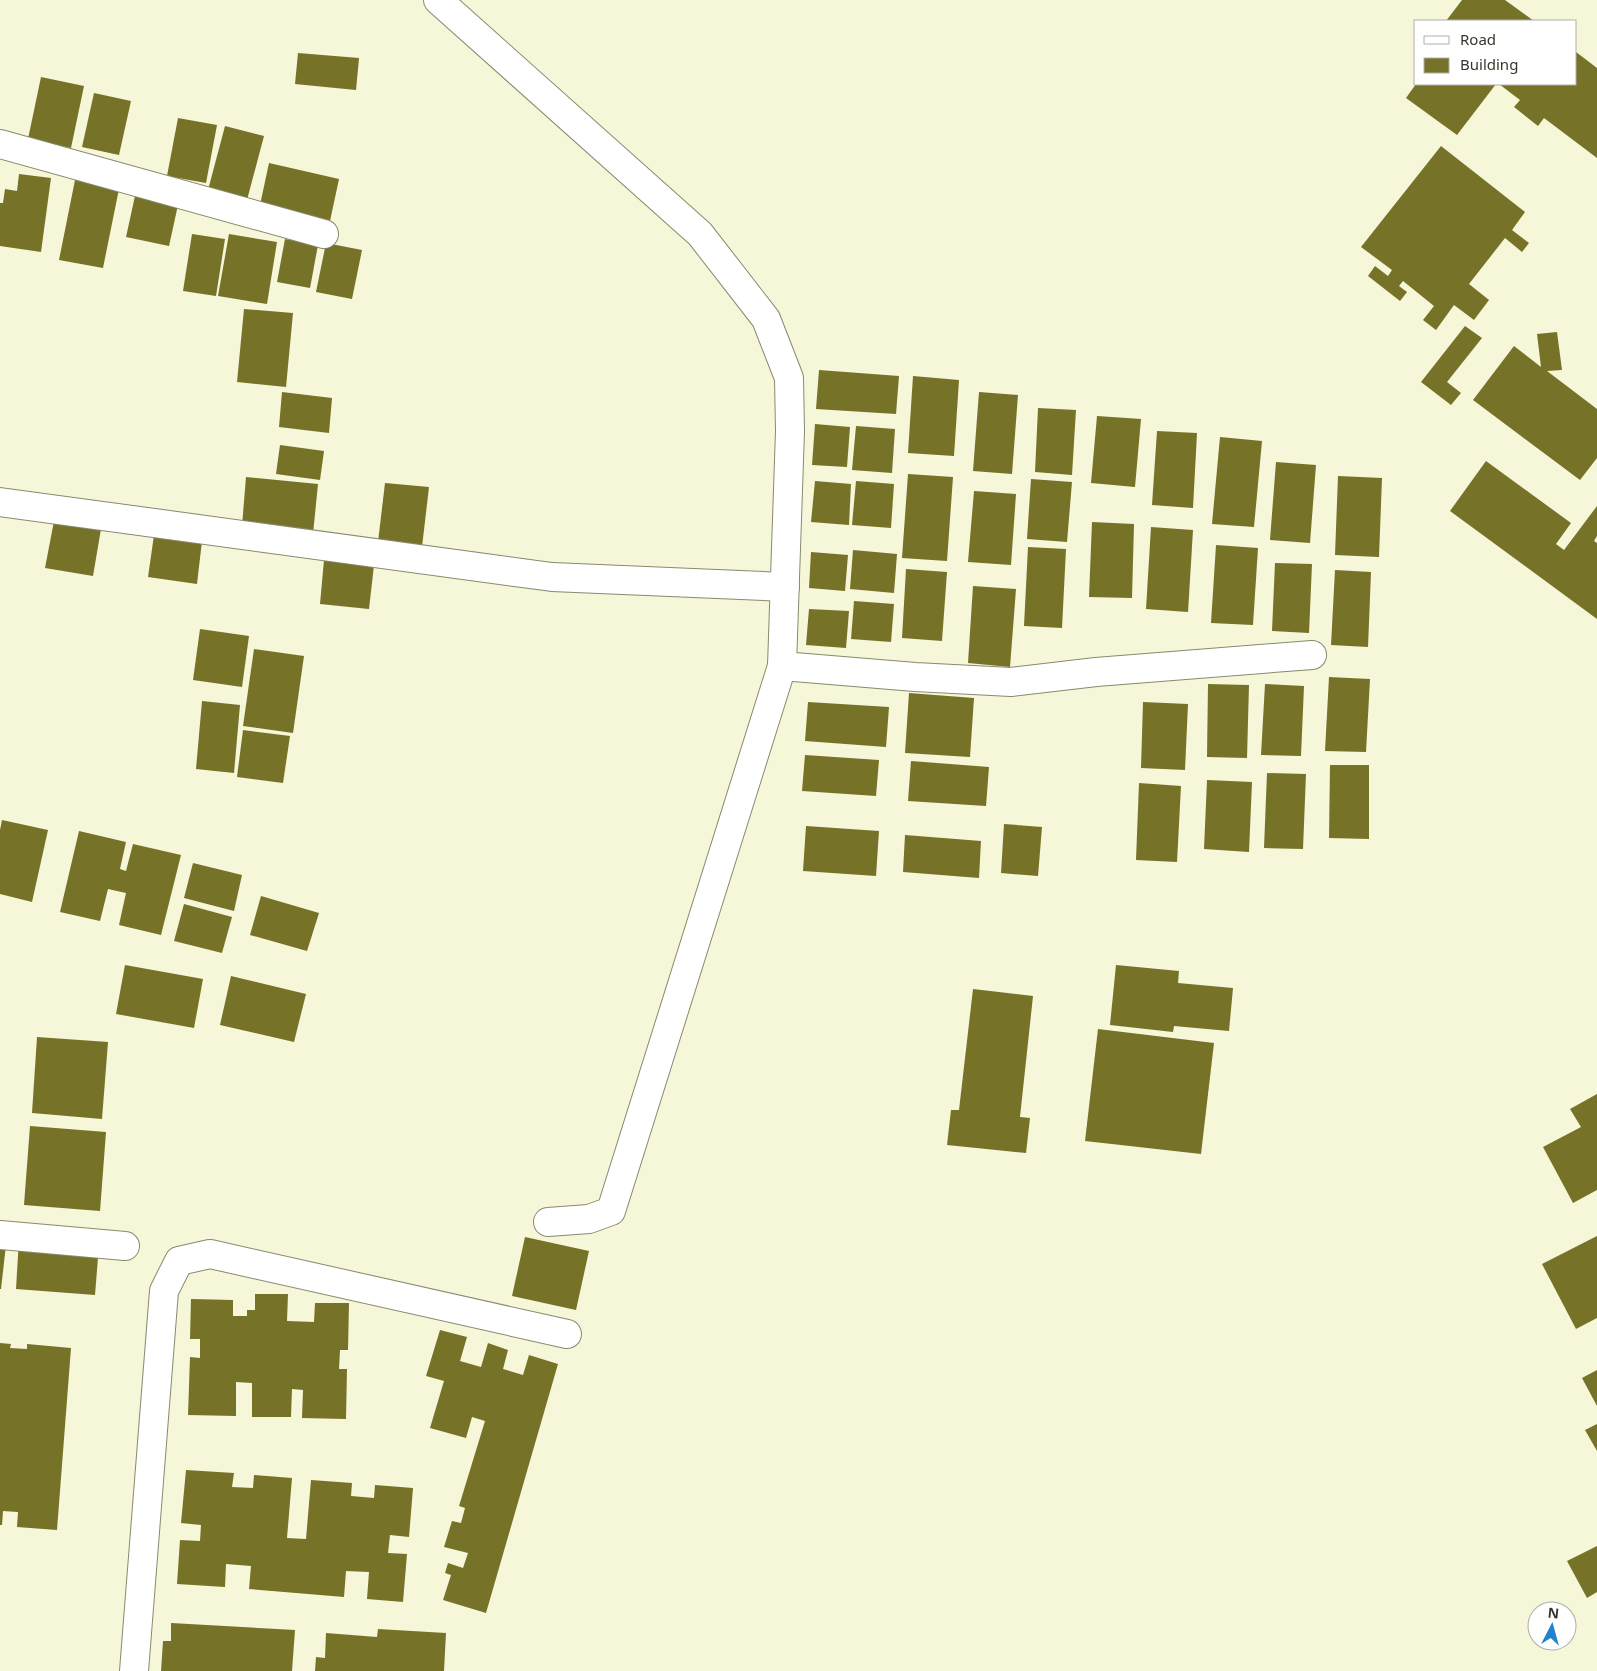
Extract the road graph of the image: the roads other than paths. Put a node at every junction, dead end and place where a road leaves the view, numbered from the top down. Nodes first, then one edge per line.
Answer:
1 (438, 0) edge
2 (0, 144) edge
3 (324, 234) dead end
4 (0, 502) edge
5 (785, 587) junction
6 (1312, 655) dead end
7 (782, 666) junction
8 (548, 1222) dead end
9 (0, 1235) edge
10 (124, 1246) dead end
11 (567, 1334) dead end
12 (134, 1671) edge

1 - 5 street
2 - 3 street
4 - 5 street
5 - 7 street
6 - 7 street
7 - 8 street
9 - 10 street
11 - 12 street

